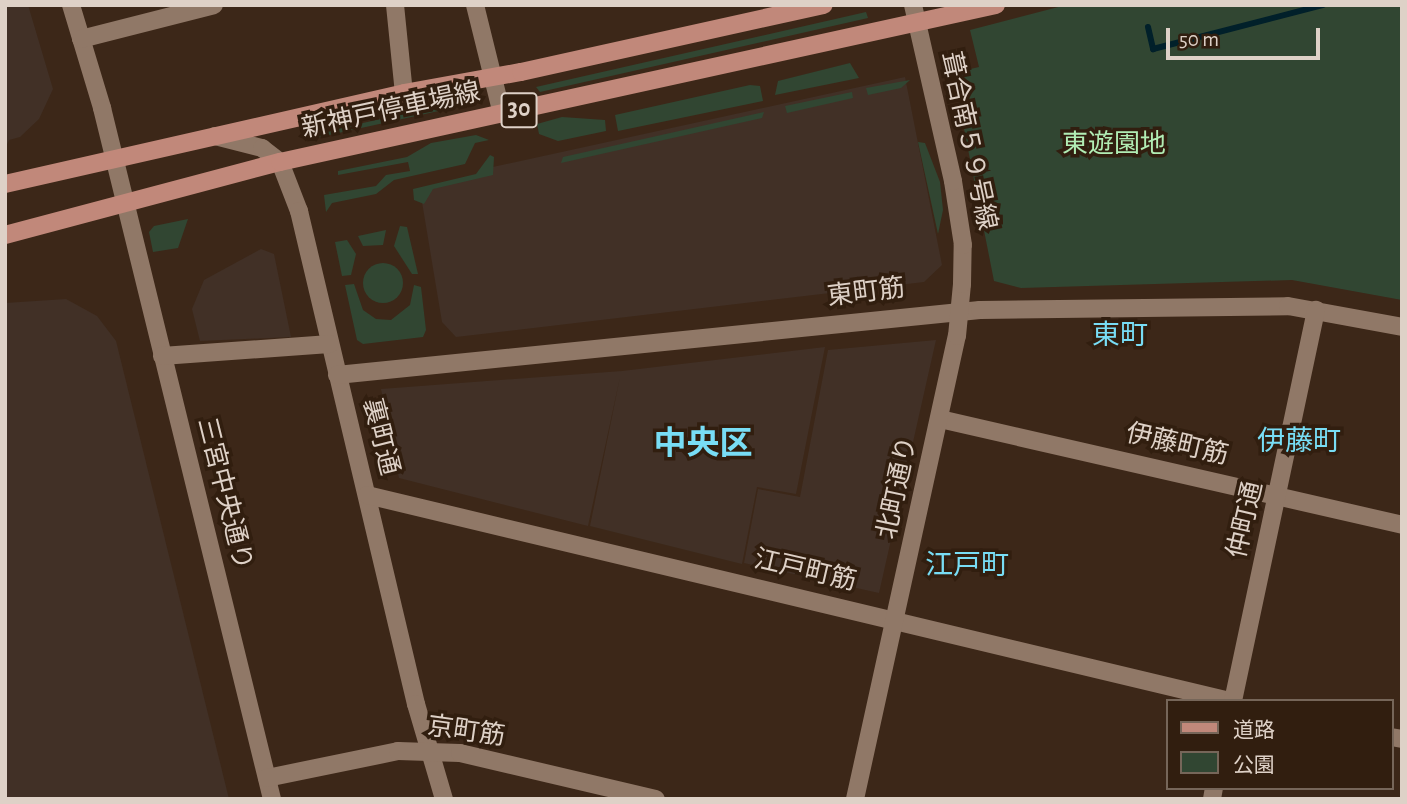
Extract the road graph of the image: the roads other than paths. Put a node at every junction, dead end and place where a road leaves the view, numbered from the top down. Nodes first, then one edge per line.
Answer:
1 (71, 5) edge
2 (214, 5) edge
3 (395, 5) edge
4 (475, 5) edge
5 (824, 5) edge
6 (913, 5) edge
7 (996, 5) edge
8 (917, 25) junction
9 (81, 39) junction
10 (494, 77) junction
11 (404, 93) junction
12 (502, 114) junction
13 (212, 136) junction
14 (114, 159) junction
15 (280, 162) junction
16 (5, 184) edge
17 (124, 202) junction
18 (5, 235) edge
19 (1316, 310) junction
20 (959, 311) junction
21 (1402, 327) edge
22 (330, 344) junction
23 (162, 356) junction
24 (337, 376) junction
25 (940, 419) junction
26 (367, 495) junction
27 (1279, 495) junction
28 (1402, 525) edge
29 (895, 619) junction
30 (1224, 699) edge
31 (1232, 699) edge
32 (430, 752) junction
33 (267, 778) junction
34 (272, 799) edge
35 (444, 799) edge
36 (656, 799) edge
37 (855, 799) edge

1 - 9 street, 三宮中央通り
2 - 9 street
3 - 11 street
4 - 10 street
5 - 10 main road, 新神戸停車場線 / 30
6 - 8 street, 葺合南５９号線
7 - 8 main road, 新神戸停車場線 / 30
8 - 12 main road, 新神戸停車場線 / 30
8 - 20 street, 葺合南５９号線
9 - 14 street, 三宮中央通り
10 - 11 main road, 新神戸停車場線 / 30
10 - 12 street
11 - 13 main road, 新神戸停車場線 / 30
12 - 15 main road, 新神戸停車場線 / 30
13 - 14 main road, 新神戸停車場線 / 30
13 - 15 street
14 - 16 main road, 新神戸停車場線 / 30
14 - 17 street, 三宮中央通り
15 - 17 main road, 新神戸停車場線 / 30
15 - 22 street, 裏町通
17 - 18 main road, 新神戸停車場線 / 30
17 - 23 street, 三宮中央通り
19 - 20 street, 東町筋
19 - 21 street, 東町筋
19 - 27 street, 仲町通
20 - 24 street, 東町筋
20 - 25 street, 北町通り
22 - 23 street
22 - 24 street, 裏町通
23 - 33 street, 三宮中央通り
24 - 26 street, 裏町通
25 - 27 street, 伊藤町筋
25 - 29 street, 北町通り
26 - 29 street, 江戸町筋
26 - 32 street, 裏町通
27 - 28 street, 伊藤町筋
27 - 31 street, 仲町通
29 - 30 street, 江戸町筋
29 - 37 street, 北町通り
32 - 33 street, 京町筋
32 - 35 street, 裏町通
32 - 36 street, 京町筋
33 - 34 street, 三宮中央通り

